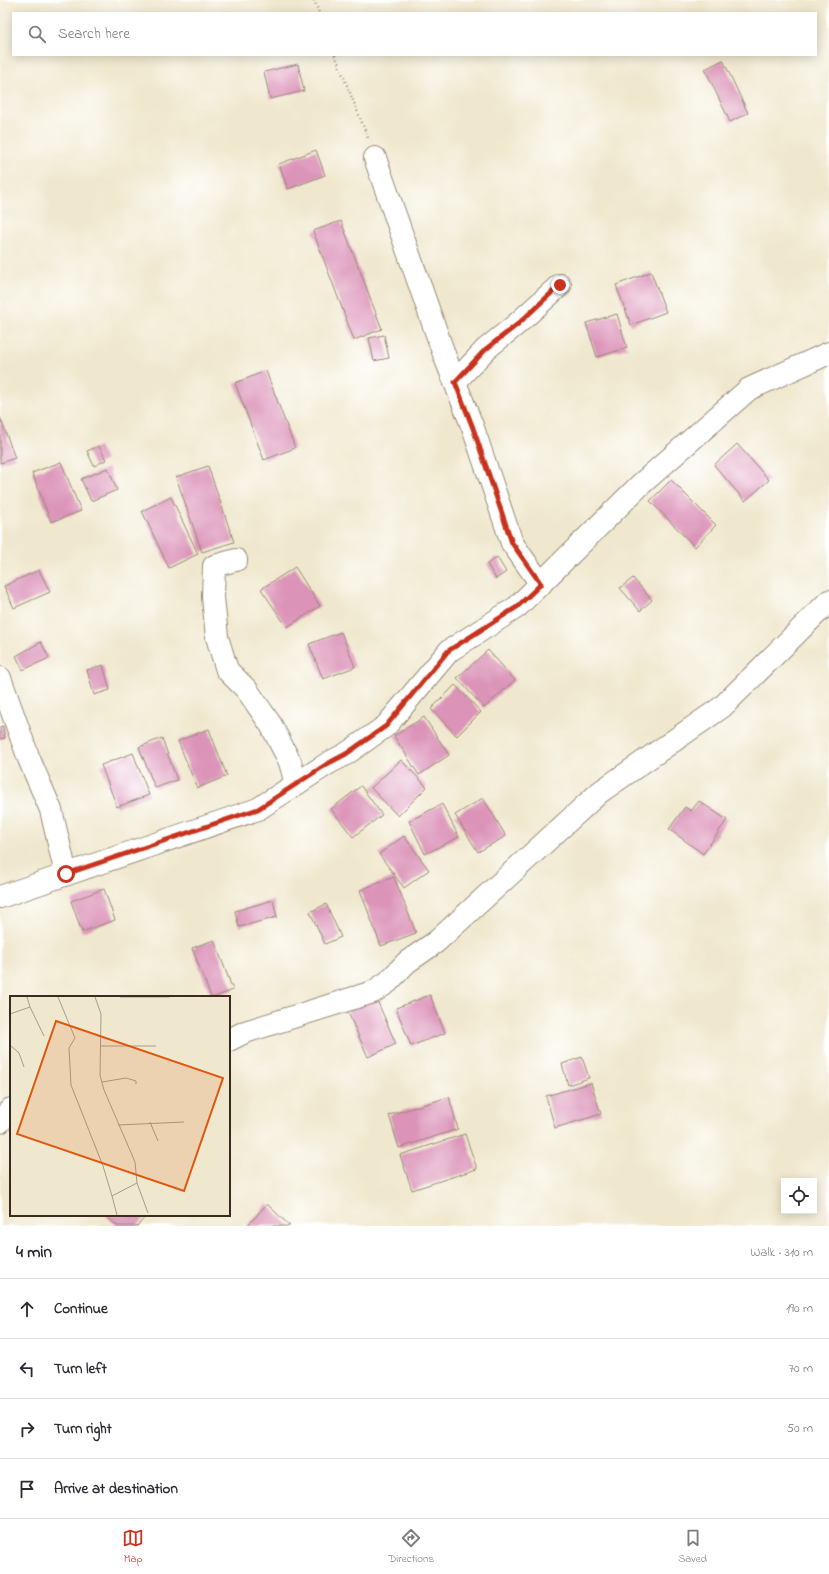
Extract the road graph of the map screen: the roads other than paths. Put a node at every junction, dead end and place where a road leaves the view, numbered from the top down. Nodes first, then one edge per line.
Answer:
1 (375, 158) road end
2 (560, 285) dead end
3 (829, 353) edge
4 (455, 382) junction
5 (236, 560) dead end
6 (541, 584) junction
7 (829, 601) edge
8 (0, 678) edge
9 (296, 784) junction
10 (66, 874) junction
11 (0, 897) edge
12 (230, 1040) edge
13 (10, 1110) edge
14 (0, 1122) edge

1 - 4 street
2 - 4 street
3 - 6 street
4 - 6 street
5 - 9 street
6 - 9 street
7 - 12 street
8 - 10 street
9 - 10 street
10 - 11 street
13 - 14 street

